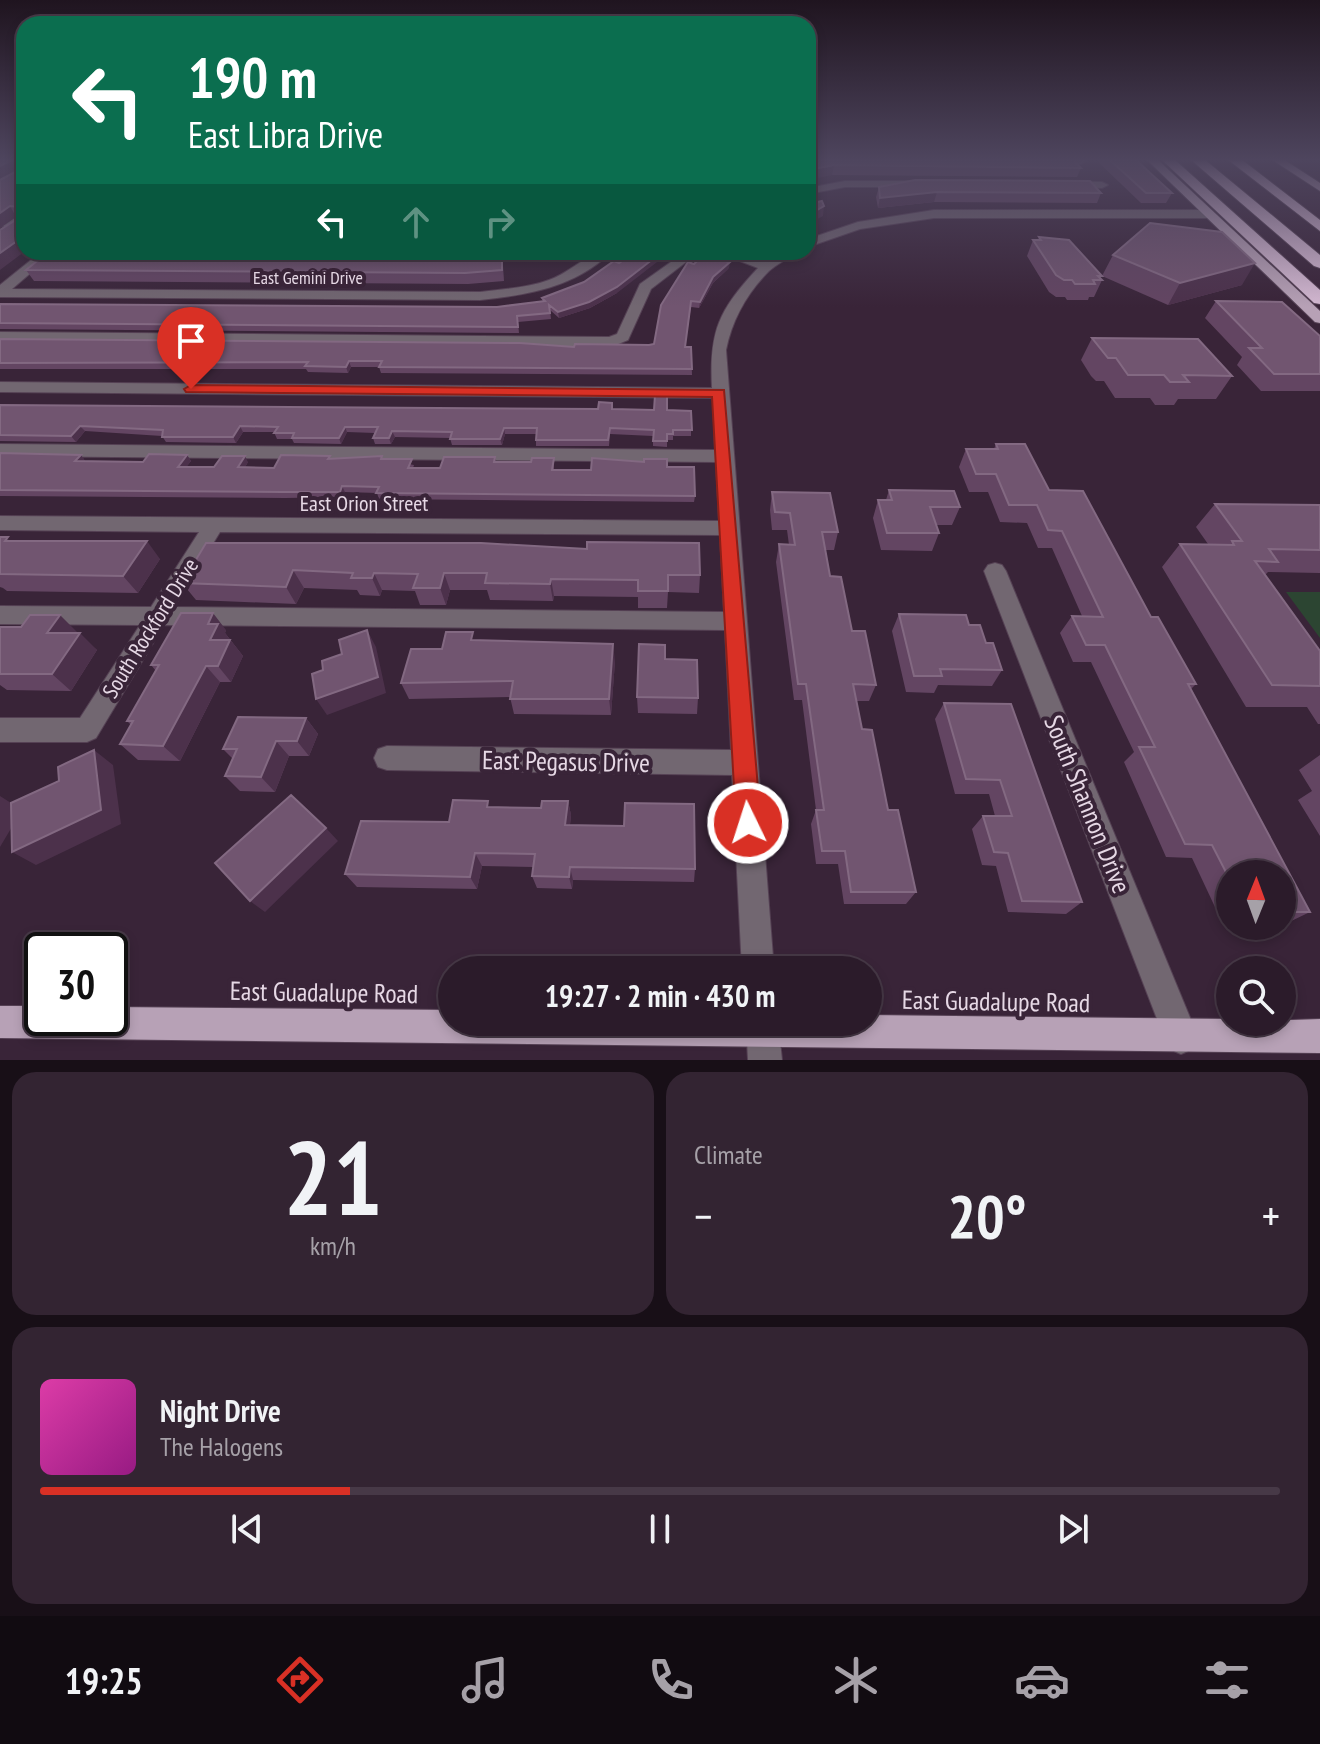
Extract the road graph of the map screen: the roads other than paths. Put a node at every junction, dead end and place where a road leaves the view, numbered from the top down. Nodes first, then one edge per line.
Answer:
1 (1123, 208) edge
2 (1203, 208) edge
3 (1221, 208) edge
4 (1255, 208) edge
5 (1296, 208) edge
6 (1127, 213) junction
7 (1209, 214) junction
8 (16, 222) edge
9 (1320, 227) edge
10 (0, 238) edge
11 (816, 240) edge
12 (40, 260) edge
13 (592, 260) edge
14 (682, 260) edge
15 (748, 260) edge
16 (776, 260) edge
17 (1320, 263) edge
18 (767, 266) junction
19 (0, 292) edge
20 (1320, 299) edge
21 (1320, 319) edge
22 (0, 337) edge
23 (0, 387) edge
24 (719, 393) junction
25 (0, 450) edge
26 (723, 456) junction
27 (0, 523) edge
28 (213, 526) junction
29 (728, 528) junction
30 (995, 571) dead end
31 (0, 615) edge
32 (157, 617) junction
33 (733, 621) junction
34 (0, 730) edge
35 (387, 758) dead end
36 (744, 763) junction
37 (757, 956) edge
38 (0, 1022) edge
39 (1320, 1036) edge
40 (1181, 1037) junction
41 (763, 1038) edge

1 - 6 street
2 - 7 main road
3 - 20 highway
4 - 17 highway
5 - 9 highway
6 - 7 street
6 - 11 street
7 - 21 main road
8 - 10 street
12 - 19 street
13 - 19 street, East Gemini Drive
14 - 22 street
15 - 18 street
16 - 18 street
18 - 24 street
23 - 24 street
24 - 26 street
25 - 26 street
26 - 29 street
27 - 28 street, East Orion Street
28 - 29 street, East Orion Street
28 - 32 street, South Rockford Drive
29 - 33 street
30 - 40 street, South Shannon Drive
31 - 32 street
32 - 33 street
32 - 34 street, South Rockford Drive
33 - 36 street
35 - 36 street, East Pegasus Drive
36 - 37 street
38 - 41 main road, East Guadalupe Road
39 - 40 main road, East Guadalupe Road
40 - 41 main road, East Guadalupe Road

